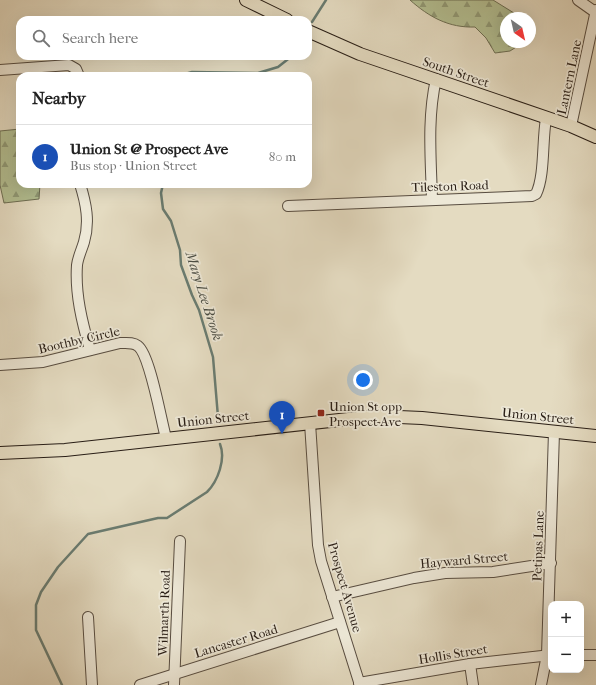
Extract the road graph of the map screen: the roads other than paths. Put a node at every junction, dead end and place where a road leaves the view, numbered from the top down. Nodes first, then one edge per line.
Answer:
1 (246, 0) edge
2 (578, 0) edge
3 (596, 11) edge
4 (279, 16) edge
5 (312, 33) edge
6 (0, 70) edge
7 (77, 72) edge
8 (436, 79) junction
9 (546, 118) junction
10 (571, 126) junction
11 (596, 137) edge
12 (81, 188) edge
13 (432, 200) junction
14 (288, 206) dead end
15 (90, 350) junction
16 (0, 365) edge
17 (310, 423) junction
18 (554, 432) junction
19 (596, 436) edge
20 (166, 438) junction
21 (0, 453) edge
22 (180, 541) dead end
23 (551, 563) junction
24 (332, 597) junction
25 (88, 617) dead end
26 (340, 622) junction
27 (549, 637) edge
28 (548, 655) edge
29 (584, 655) edge
30 (596, 655) edge
31 (548, 659) edge
32 (470, 664) junction
33 (175, 674) junction
34 (360, 684) edge
35 (92, 685) edge
36 (140, 685) edge
37 (174, 685) edge
38 (473, 685) edge
39 (541, 685) edge

1 - 4 main road
2 - 3 street
3 - 10 street, Lantern Lane
5 - 8 main road, South Street
6 - 7 street
8 - 9 main road, South Street
8 - 13 street
9 - 10 main road, South Street
9 - 13 street, Tileston Road
10 - 11 main road, South Street
12 - 15 street
13 - 14 street, Tileston Road
15 - 16 street, Boothby Circle
15 - 20 street, Boothby Circle
17 - 18 main road, Union Street
17 - 20 main road, Union Street
17 - 24 street, Prospect Avenue
18 - 19 main road, Union Street
18 - 23 street, Petipas Lane
20 - 21 main road, Union Street
22 - 33 street, Wilmarth Road
23 - 24 street, Hayward Street
23 - 27 street, Petipas Lane
24 - 26 street, Prospect Avenue
25 - 35 street
26 - 33 street, Lancaster Road
26 - 34 street, Prospect Avenue
28 - 32 street, Hollis Street
29 - 30 street
31 - 39 street, Petipas Lane
32 - 34 street, Hollis Street
32 - 38 street
33 - 36 street, Lancaster Road
33 - 37 street, Wilmarth Road

